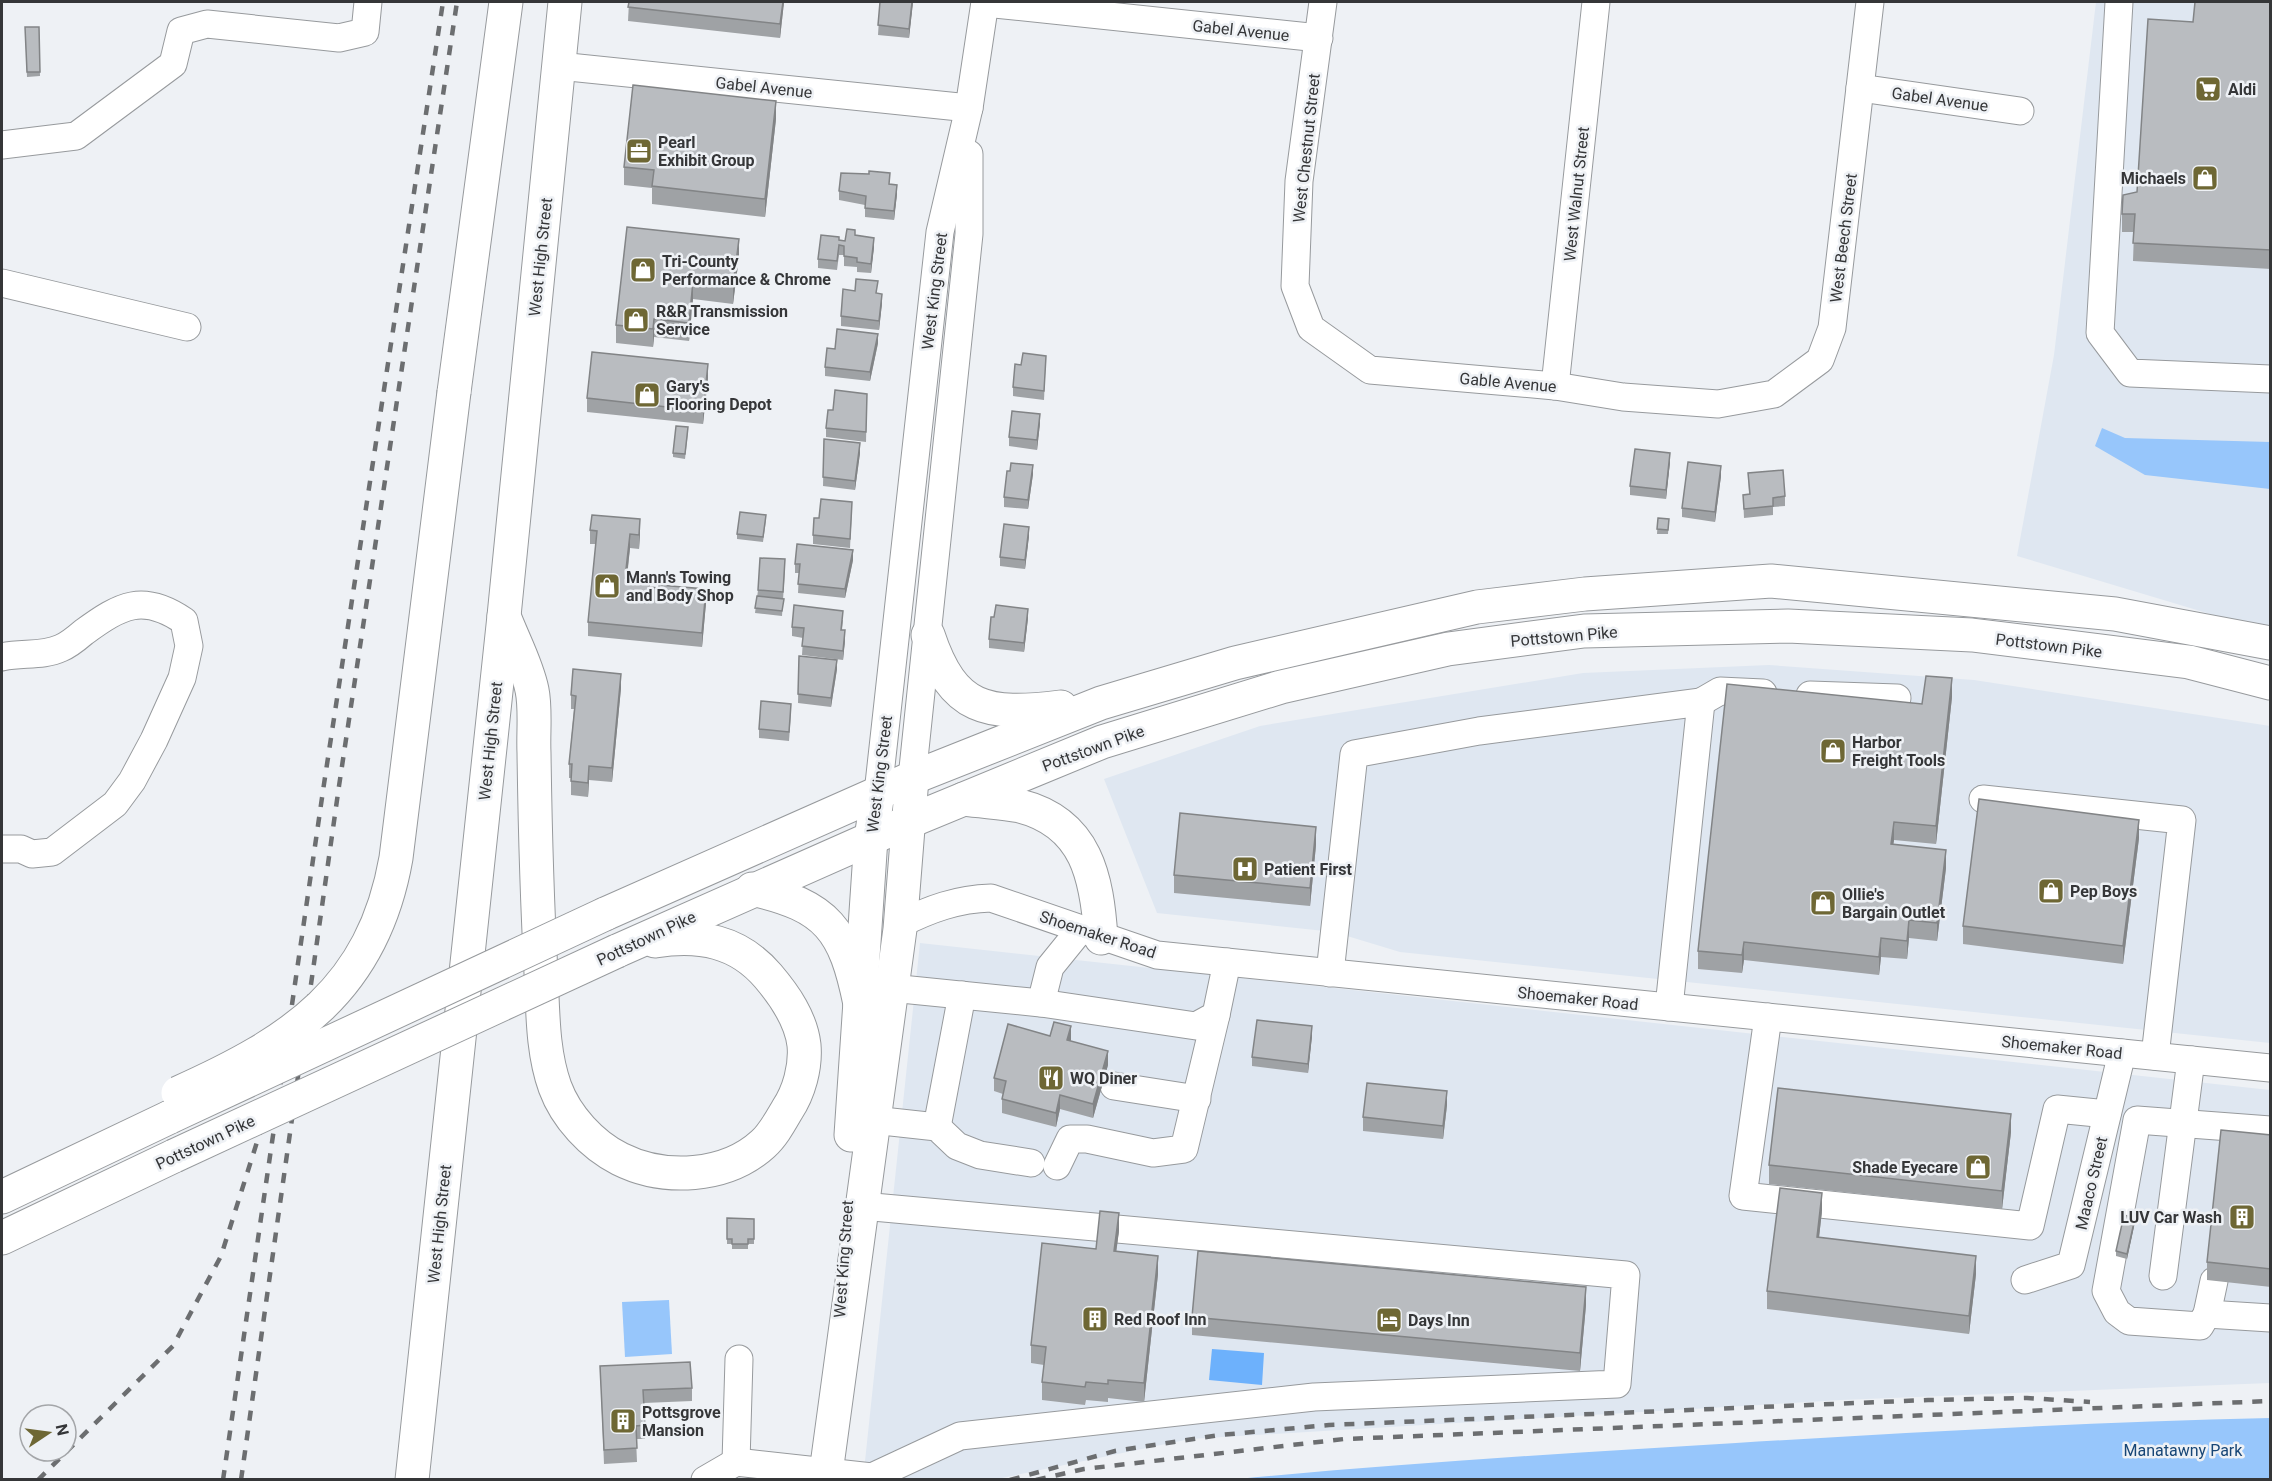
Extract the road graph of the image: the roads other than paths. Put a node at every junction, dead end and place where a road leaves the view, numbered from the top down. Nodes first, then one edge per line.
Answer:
1 (368, 2) edge
2 (506, 2) edge
3 (566, 2) edge
4 (985, 2) edge
5 (1323, 2) edge
6 (1596, 2) edge
7 (1870, 2) edge
8 (2119, 2) edge
9 (1319, 38) junction
10 (559, 66) junction
11 (1860, 88) junction
12 (969, 108) junction
13 (2020, 111) dead end
14 (2, 145) edge
15 (2, 283) edge
16 (187, 327) dead end
17 (1311, 328) joint
18 (2271, 379) edge
19 (1555, 386) junction
20 (1718, 404) joint
21 (504, 616) junction
22 (928, 635) junction
23 (2271, 643) edge
24 (2, 657) edge
25 (2271, 683) edge
26 (1897, 698) dead end
27 (1701, 702) junction
28 (1101, 703) junction
29 (912, 778) junction
30 (878, 793) junction
31 (963, 799) junction
32 (1983, 799) edge
33 (908, 822) junction
34 (871, 838) junction
35 (2, 849) edge
36 (752, 889) junction
37 (900, 924) junction
38 (1090, 934) junction
39 (623, 948) junction
40 (1227, 962) junction
41 (1330, 973) junction
42 (891, 988) junction
43 (962, 995) junction
44 (1041, 1003) junction
45 (860, 1004) junction
46 (1669, 1007) junction
47 (1216, 1015) junction
48 (1768, 1017) junction
49 (2122, 1053) junction
50 (2155, 1056) junction
51 (2191, 1060) junction
52 (2271, 1068) edge
53 (1114, 1086) dead end
54 (1197, 1100) junction
55 (174, 1105) junction
56 (2107, 1114) junction
57 (873, 1120) junction
58 (2184, 1123) junction
59 (937, 1127) junction
60 (2271, 1130) edge
61 (1031, 1163) dead end
62 (1057, 1166) dead end
63 (2, 1197) edge
64 (862, 1206) junction
65 (2, 1238) edge
66 (2163, 1276) dead end
67 (2025, 1280) dead end
68 (2214, 1281) edge
69 (2207, 1314) junction
70 (2271, 1318) edge
71 (739, 1359) dead end
72 (736, 1462) junction
73 (827, 1466) edge
74 (411, 1478) edge
75 (705, 1479) edge

1 - 14 street
2 - 55 main road, bridge
3 - 10 main road, West High Street
4 - 9 street, Gabel Avenue
4 - 12 street, West King Street
5 - 9 street, West Chestnut Street
6 - 19 street, West Walnut Street
7 - 11 street, West Beech Street
8 - 18 street
9 - 17 street, West Chestnut Street
10 - 12 street, Gabel Avenue
10 - 21 main road, West High Street
11 - 13 street, Gabel Avenue
11 - 20 street, West Beech Street
12 - 22 street, West King Street
12 - 30 street, West King Street
15 - 16 street
17 - 19 street, Gable Avenue
19 - 20 street, Gable Avenue
21 - 39 main road
21 - 74 main road, West High Street
22 - 28 main road
22 - 29 street, West King Street
23 - 28 main road
24 - 35 street
25 - 31 main road, Pottstown Pike
26 - 27 street
27 - 41 street
27 - 46 street
28 - 29 main road
29 - 30 main road
29 - 33 main road, West King Street
30 - 34 main road, West King Street
30 - 55 main road, bridge
31 - 33 main road, Pottstown Pike
31 - 38 main road
32 - 50 street
33 - 34 main road, Pottstown Pike
33 - 37 main road, West King Street
34 - 36 main road, Pottstown Pike
34 - 45 main road, West King Street
36 - 39 main road, Pottstown Pike
36 - 45 main road
37 - 38 street, Shoemaker Road
37 - 42 main road, West King Street
38 - 40 street, Shoemaker Road
38 - 44 street
39 - 65 main road, Pottstown Pike, bridge
40 - 41 street, Shoemaker Road
40 - 47 street
41 - 46 street, Shoemaker Road
42 - 43 street
42 - 57 main road, West King Street
43 - 44 street
43 - 59 street
44 - 47 street
45 - 73 main road, West King Street
46 - 48 street, Shoemaker Road
47 - 54 street
48 - 49 street, Shoemaker Road
48 - 56 street
49 - 50 street, Shoemaker Road
49 - 56 street, Maaco Street
50 - 51 street, Shoemaker Road
51 - 52 street, Shoemaker Road
51 - 58 street
53 - 54 street
54 - 62 street
55 - 63 main road
56 - 67 street, Maaco Street
57 - 59 street
57 - 64 main road, West King Street
58 - 60 street
58 - 66 street
58 - 69 street
59 - 61 street
64 - 73 main road, West King Street
64 - 73 street
68 - 69 street
69 - 70 street
71 - 72 street
72 - 73 street
72 - 75 street

